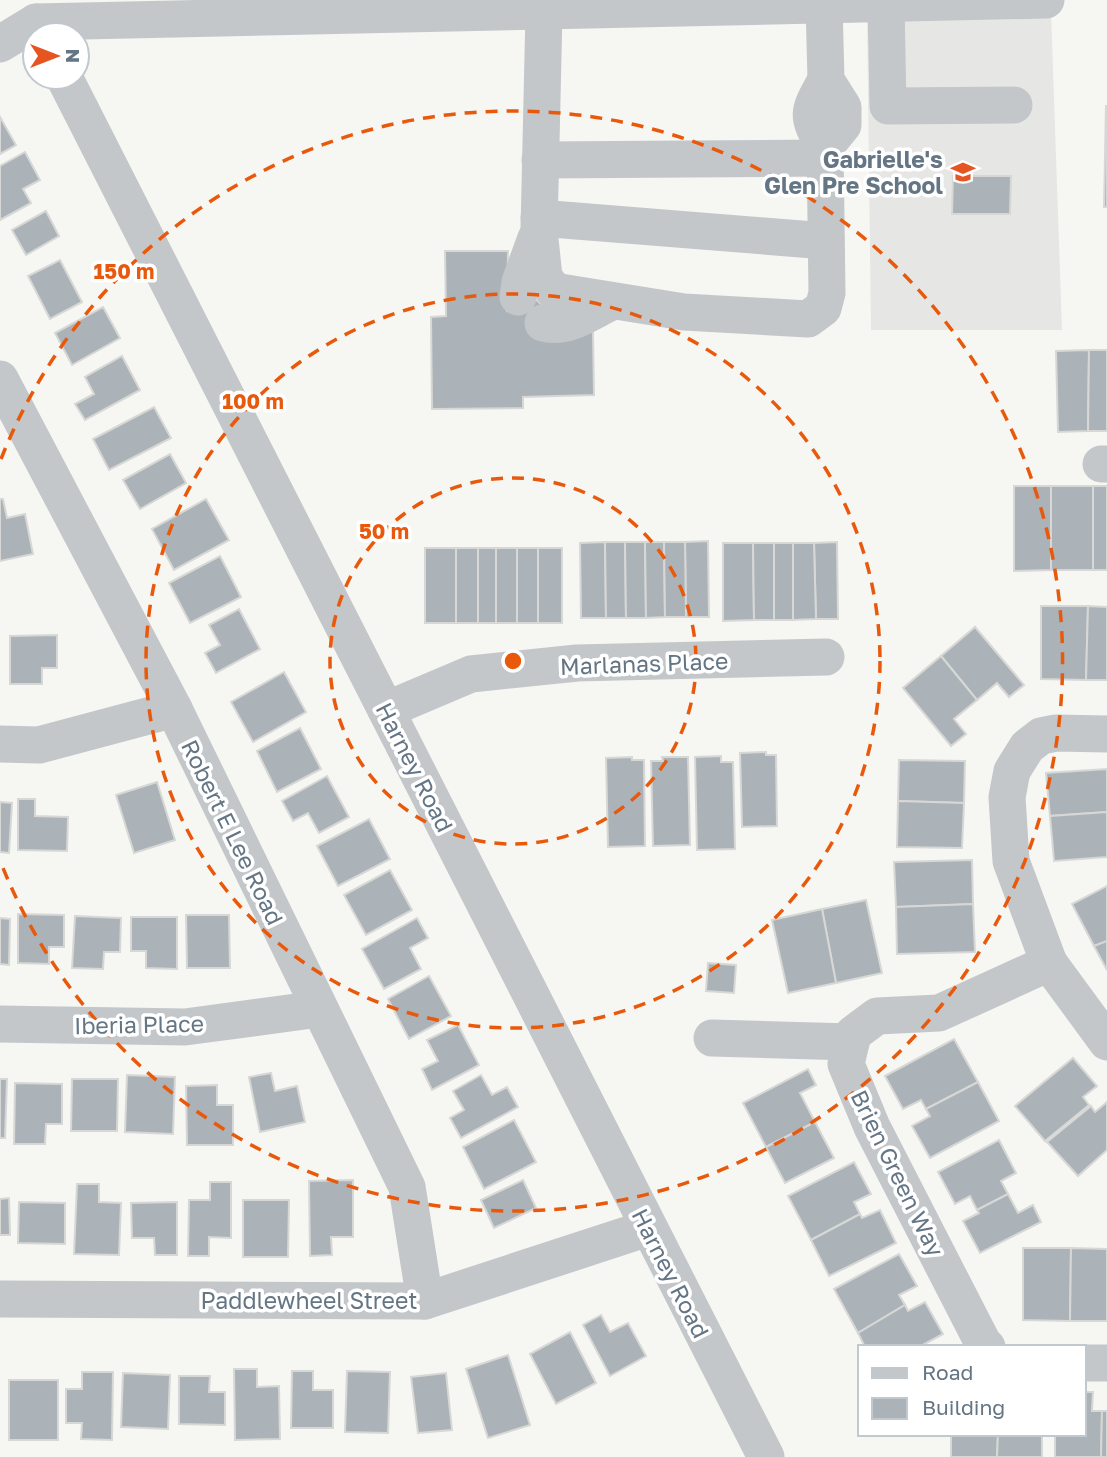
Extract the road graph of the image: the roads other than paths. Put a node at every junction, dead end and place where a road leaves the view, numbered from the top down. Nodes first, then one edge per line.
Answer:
1 (1046, 0) edge
2 (886, 3) junction
3 (824, 4) junction
4 (544, 12) junction
5 (35, 19) edge
6 (0, 44) edge
7 (71, 91) edge
8 (1014, 105) dead end
9 (825, 152) junction
10 (540, 160) junction
11 (539, 224) junction
12 (826, 241) junction
13 (518, 297) dead end
14 (611, 302) junction
15 (543, 323) dead end
16 (0, 379) edge
17 (12, 431) edge
18 (826, 657) dead end
19 (174, 709) junction
20 (386, 710) junction
21 (1107, 734) edge
22 (0, 744) edge
23 (1049, 963) junction
24 (319, 1009) junction
25 (0, 1024) edge
26 (712, 1038) dead end
27 (851, 1042) junction
28 (1107, 1042) edge
29 (648, 1228) junction
30 (0, 1299) edge
31 (425, 1301) junction
32 (984, 1345) edge
33 (1086, 1363) edge
34 (1107, 1363) edge
35 (766, 1457) edge

1 - 2 street
2 - 3 street
2 - 8 street
3 - 4 street
3 - 9 street
4 - 5 street
4 - 10 street
5 - 6 street
7 - 20 street, Harney Road
9 - 10 street
9 - 12 street
10 - 11 street
11 - 12 street
11 - 13 street
11 - 14 street
12 - 14 street
14 - 15 street
16 - 17 street, Robert E Lee Road
17 - 19 street, Robert E Lee Road
18 - 20 street, Marlanas Place
19 - 22 street
19 - 24 street, Robert E Lee Road
20 - 29 street, Harney Road
21 - 23 street
23 - 27 street
23 - 28 street
24 - 25 street, Iberia Place
24 - 31 street, Robert E Lee Road
26 - 27 street
27 - 32 street, Brien Green Way
29 - 31 street, Paddlewheel Street
29 - 35 street, Harney Road
30 - 31 street, Paddlewheel Street
33 - 34 street

